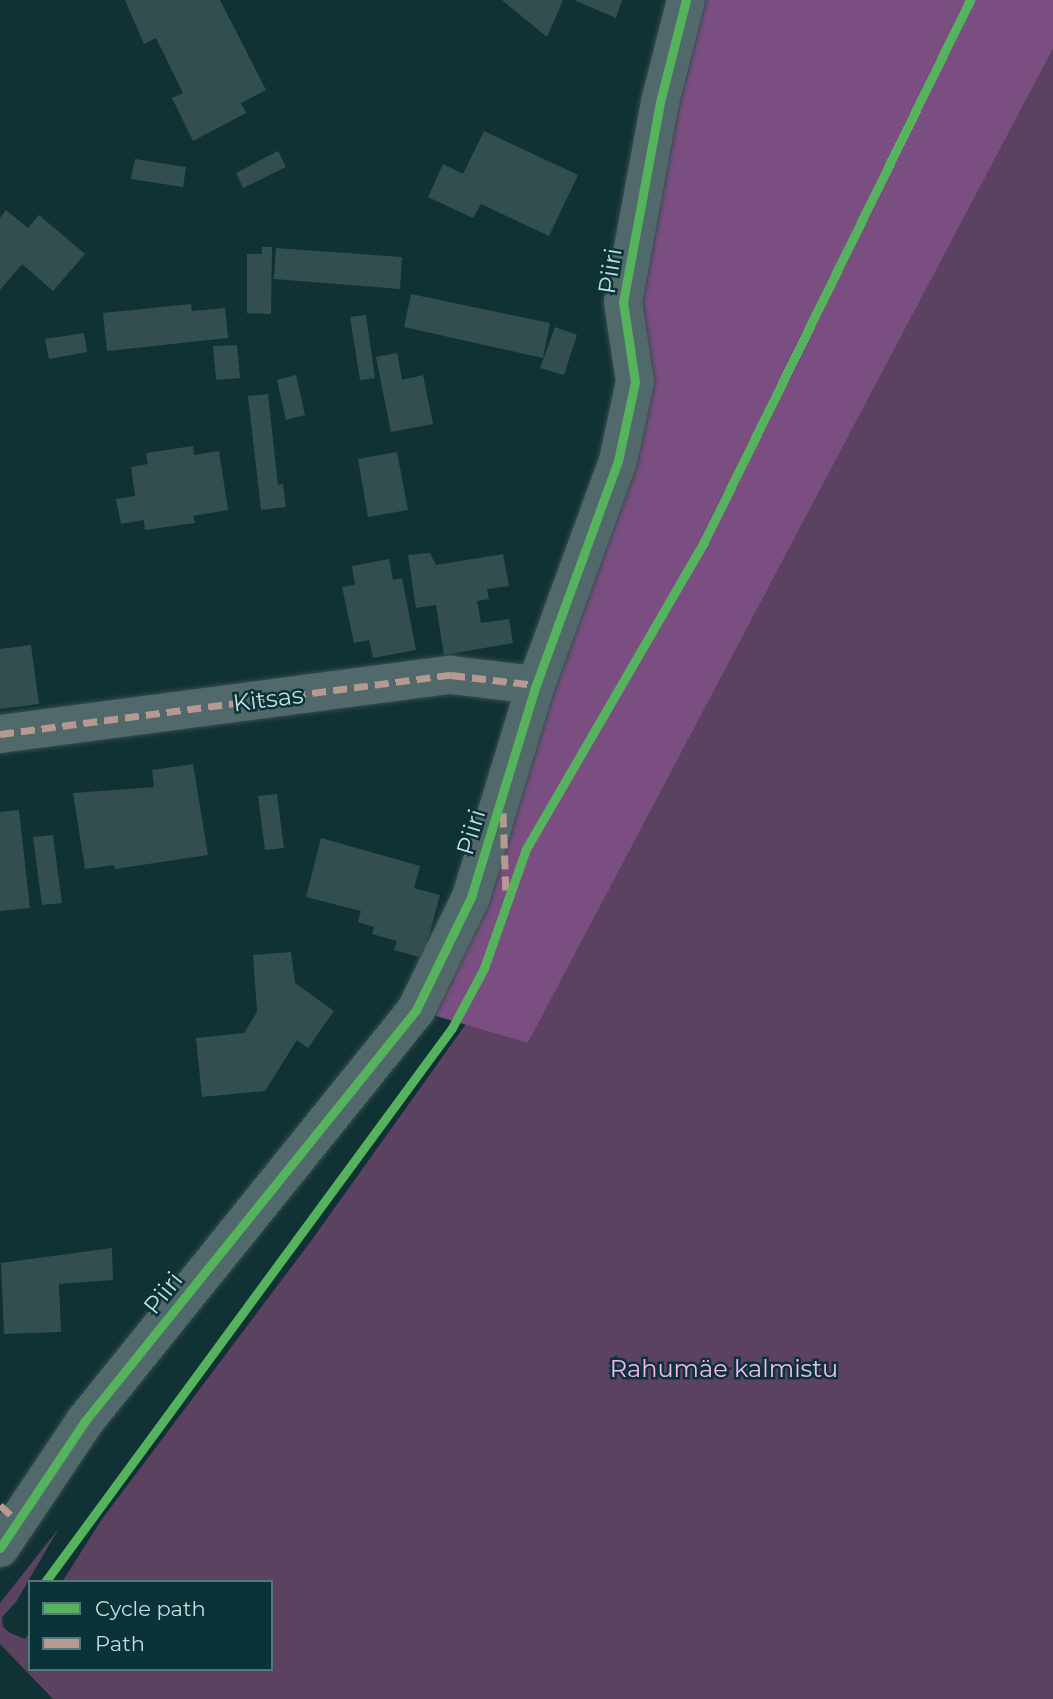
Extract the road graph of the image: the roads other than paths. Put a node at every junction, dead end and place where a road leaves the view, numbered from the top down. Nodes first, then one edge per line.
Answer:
1 (686, 0) edge
2 (536, 685) junction
3 (0, 734) edge
4 (6, 1525) edge

1 - 2 street, Piiri
2 - 3 street, Kitsas
2 - 4 street, Piiri

